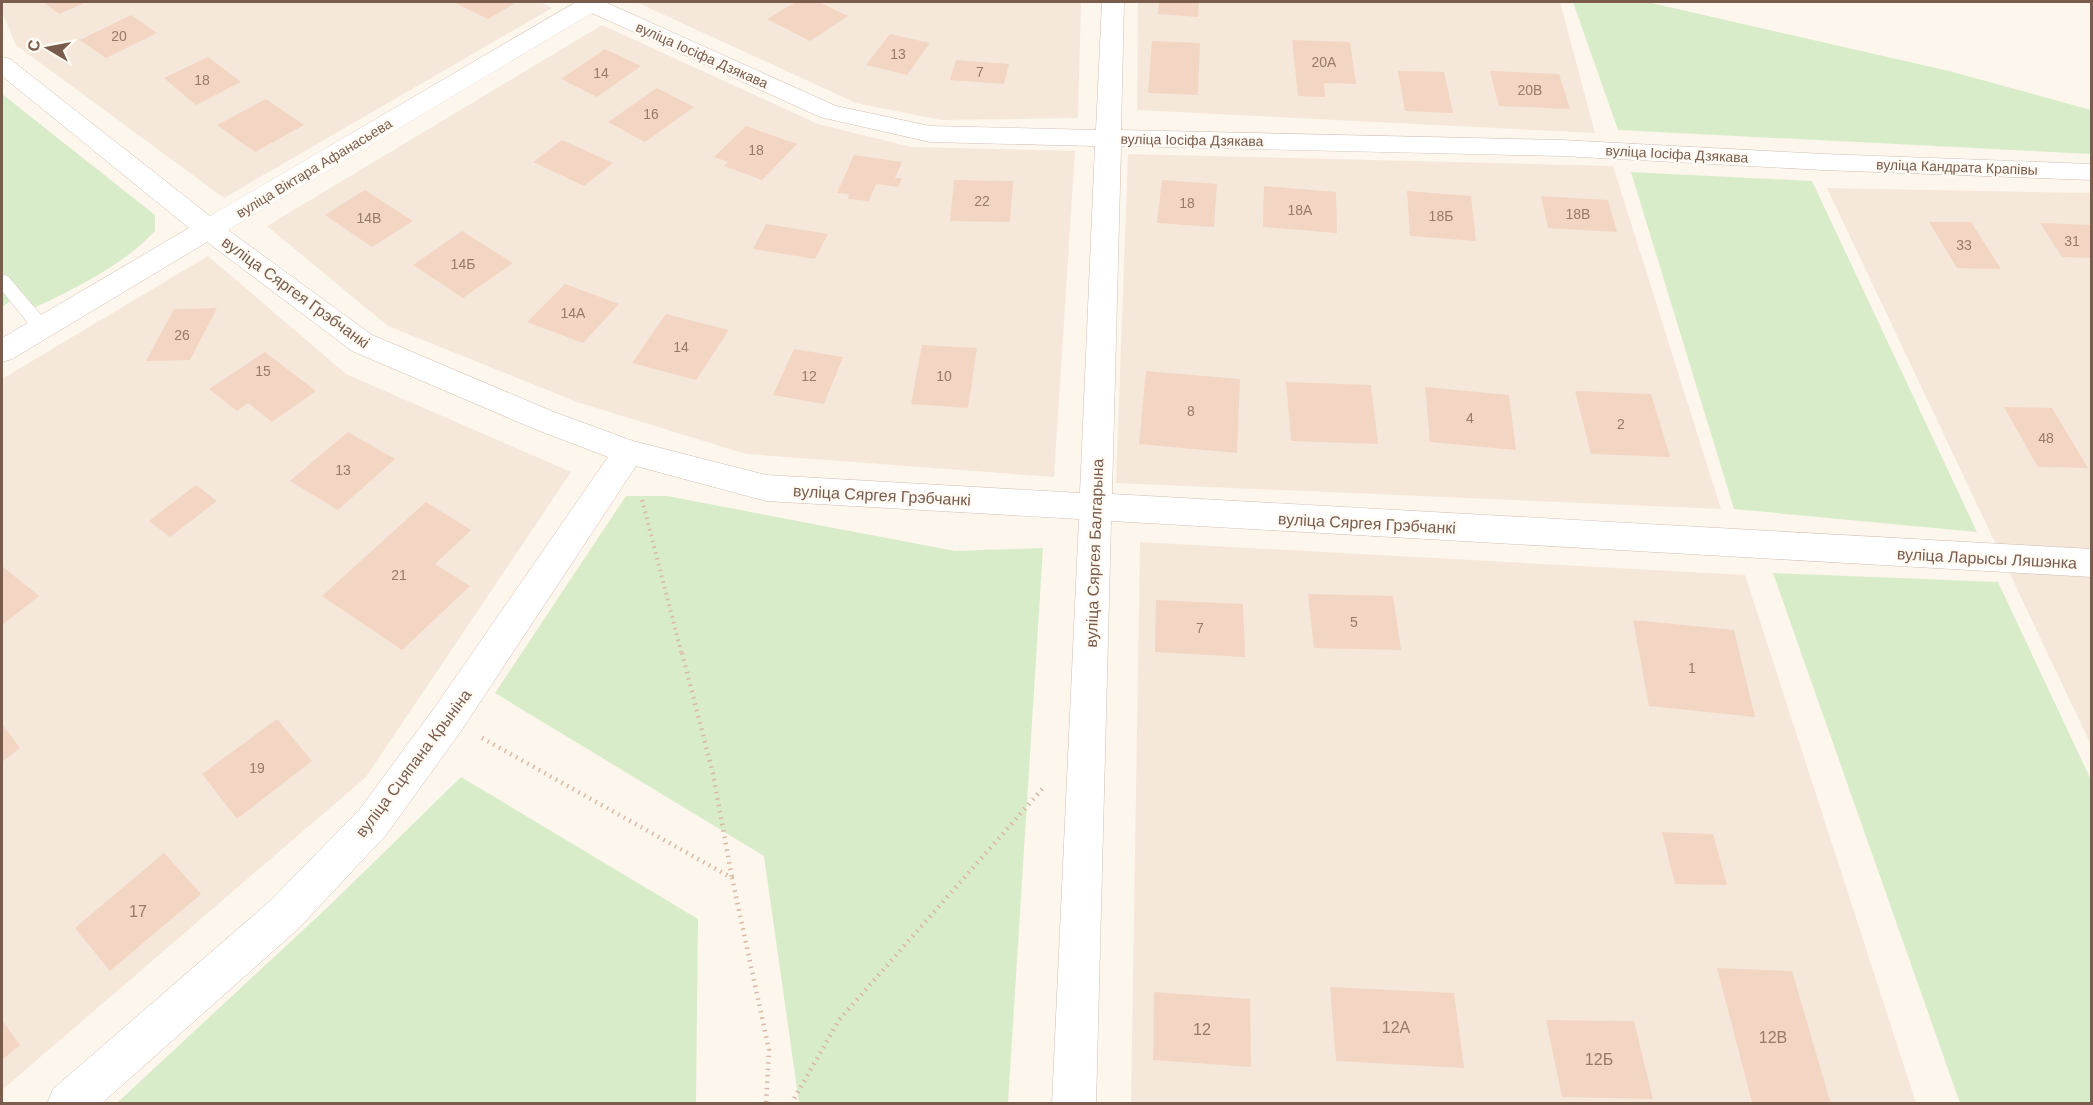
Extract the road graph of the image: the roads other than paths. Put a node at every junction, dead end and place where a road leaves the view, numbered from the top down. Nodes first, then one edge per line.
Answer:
1 (590, 2) edge
2 (1113, 2) edge
3 (2, 64) edge
4 (1108, 138) junction
5 (1822, 162) joint
6 (2091, 172) edge
7 (209, 230) junction
8 (2, 280) edge
9 (41, 327) junction
10 (2, 351) edge
11 (629, 452) junction
12 (1095, 507) junction
13 (1883, 553) joint
14 (2091, 563) edge
15 (68, 1104) edge
16 (1074, 1104) edge

1 - 4 street, вуліца Іосіфа Дзякава
1 - 7 street, вуліца Віктара Афанасьева
2 - 4 street, вуліца Сяргея Балгарына
3 - 7 street, вуліца Сяргея Грэбчанкі
4 - 5 street, вуліца Іосіфа Дзякава
4 - 12 street, вуліца Сяргея Балгарына
5 - 6 street, вуліца Кандрата Крапівы
7 - 9 street, вуліца Віктара Афанасьева
7 - 11 street, вуліца Сяргея Грэбчанкі
8 - 9 lane
9 - 10 street, вуліца Віктара Афанасьева
11 - 12 street, вуліца Сяргея Грэбчанкі
11 - 15 street, вуліца Сцяпана Крыніна
12 - 13 street, вуліца Сяргея Грэбчанкі
12 - 16 street, вуліца Сяргея Балгарына
13 - 14 street, вуліца Ларысы Ляшэнка

